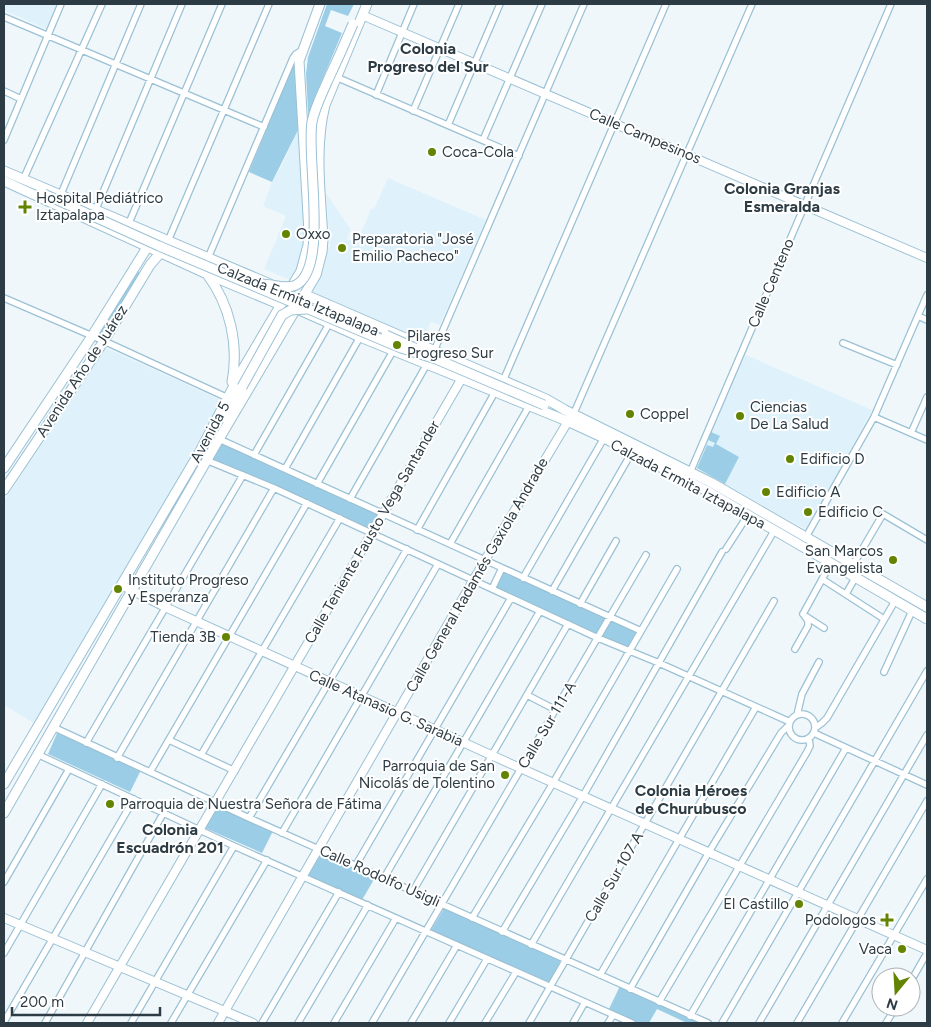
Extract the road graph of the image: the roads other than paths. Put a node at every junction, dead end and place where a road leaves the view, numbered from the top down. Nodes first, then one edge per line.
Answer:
1 (61, 4) edge
2 (102, 4) edge
3 (141, 4) edge
4 (182, 4) edge
5 (222, 4) edge
6 (269, 4) edge
7 (320, 4) edge
8 (362, 4) edge
9 (367, 4) edge
10 (414, 4) edge
11 (459, 4) edge
12 (500, 4) edge
13 (542, 4) edge
14 (584, 4) edge
15 (666, 4) edge
16 (752, 4) edge
17 (891, 4) edge
18 (362, 15) junction
19 (4, 17) edge
20 (402, 32) junction
21 (47, 36) junction
22 (440, 48) junction
23 (82, 50) junction
24 (303, 50) junction
25 (474, 63) junction
26 (116, 65) junction
27 (336, 77) junction
28 (510, 78) junction
29 (150, 79) junction
30 (4, 91) edge
31 (546, 93) junction
32 (184, 94) junction
33 (376, 95) junction
34 (21, 99) junction
35 (224, 111) junction
36 (413, 111) junction
37 (614, 124) junction
38 (448, 125) junction
39 (264, 127) junction
40 (4, 140) edge
41 (483, 140) junction
42 (687, 155) junction
43 (519, 156) junction
44 (4, 171) edge
45 (4, 180) edge
46 (23, 180) junction
47 (60, 194) junction
48 (804, 205) junction
49 (96, 209) junction
50 (129, 224) junction
51 (168, 241) junction
52 (148, 246) junction
53 (161, 252) junction
54 (208, 258) junction
55 (927, 258) edge
56 (140, 260) junction
57 (150, 265) junction
58 (207, 274) junction
59 (253, 277) junction
60 (262, 284) junction
61 (248, 291) junction
62 (289, 291) junction
63 (306, 295) junction
64 (927, 295) edge
65 (4, 298) edge
66 (281, 304) junction
67 (327, 304) junction
68 (297, 309) junction
69 (313, 310) junction
70 (918, 316) junction
71 (927, 320) edge
72 (325, 322) junction
73 (92, 336) junction
74 (360, 337) junction
75 (104, 341) junction
76 (843, 343) dead end
77 (393, 351) junction
78 (434, 351) junction
79 (427, 364) junction
80 (897, 365) junction
81 (439, 369) junction
82 (67, 373) junction
83 (462, 378) junction
84 (77, 380) junction
85 (503, 381) junction
86 (495, 392) junction
87 (228, 397) junction
88 (927, 398) edge
89 (529, 406) junction
90 (569, 415) junction
91 (874, 417) junction
92 (912, 434) junction
93 (208, 436) junction
94 (604, 438) junction
95 (218, 439) junction
96 (927, 440) edge
97 (632, 452) junction
98 (254, 455) junction
99 (206, 460) junction
100 (668, 466) junction
101 (4, 468) edge
102 (285, 469) junction
103 (243, 475) junction
104 (688, 476) junction
105 (317, 484) junction
106 (709, 487) junction
107 (274, 488) junction
108 (4, 490) edge
109 (350, 499) junction
110 (307, 503) junction
111 (382, 514) junction
112 (748, 515) junction
113 (340, 518) junction
114 (417, 530) junction
115 (774, 531) junction
116 (372, 533) junction
117 (806, 537) junction
118 (927, 540) edge
119 (616, 541) dead end
120 (450, 544) junction
121 (407, 549) junction
122 (646, 555) dead end
123 (485, 560) junction
124 (831, 563) junction
125 (438, 564) junction
126 (853, 565) junction
127 (502, 568) junction
128 (677, 569) dead end
129 (523, 578) junction
130 (855, 578) junction
131 (822, 579) junction
132 (474, 580) junction
133 (121, 585) junction
134 (492, 589) junction
135 (132, 590) junction
136 (552, 591) junction
137 (846, 594) junction
138 (512, 598) junction
139 (774, 601) dead end
140 (895, 601) junction
141 (580, 604) junction
142 (165, 607) junction
143 (927, 607) edge
144 (540, 611) junction
145 (912, 611) junction
146 (803, 614) junction
147 (609, 618) junction
148 (884, 619) junction
149 (927, 619) edge
150 (197, 621) junction
151 (568, 624) junction
152 (824, 628) dead end
153 (641, 631) junction
154 (228, 636) junction
155 (598, 638) junction
156 (795, 649) dead end
157 (261, 651) junction
158 (630, 651) junction
159 (819, 662) dead end
160 (659, 664) junction
161 (295, 666) junction
162 (927, 671) edge
163 (884, 672) dead end
164 (688, 676) junction
165 (328, 681) junction
166 (721, 691) junction
167 (527, 695) junction
168 (361, 696) junction
169 (756, 707) junction
170 (556, 710) junction
171 (398, 713) junction
172 (797, 715) junction
173 (789, 724) junction
174 (53, 727) junction
175 (435, 729) junction
176 (813, 733) junction
177 (927, 736) edge
178 (169, 740) junction
179 (462, 742) junction
180 (86, 743) junction
181 (846, 748) junction
182 (38, 754) junction
183 (201, 755) junction
184 (491, 755) junction
185 (118, 758) junction
186 (875, 761) junction
187 (521, 768) junction
188 (69, 769) junction
189 (235, 771) junction
190 (150, 772) junction
191 (905, 774) junction
192 (4, 782) edge
193 (553, 783) junction
194 (102, 784) junction
195 (927, 785) edge
196 (583, 796) junction
197 (134, 798) junction
198 (927, 801) edge
199 (216, 802) junction
200 (612, 809) junction
201 (164, 812) junction
202 (4, 813) edge
203 (249, 818) junction
204 (645, 824) junction
205 (200, 829) junction
206 (282, 833) junction
207 (680, 839) junction
208 (234, 846) junction
209 (319, 848) junction
210 (709, 852) junction
211 (267, 860) junction
212 (356, 865) junction
213 (739, 866) junction
214 (303, 876) junction
215 (384, 878) junction
216 (927, 879) edge
217 (768, 880) junction
218 (4, 882) edge
219 (413, 891) junction
220 (339, 892) junction
221 (799, 894) junction
222 (442, 904) junction
223 (368, 905) junction
224 (828, 906) junction
225 (4, 918) edge
226 (396, 918) junction
227 (472, 918) junction
228 (858, 920) junction
229 (20, 925) junction
230 (427, 931) junction
231 (502, 932) junction
232 (894, 935) junction
233 (53, 939) junction
234 (457, 945) junction
235 (531, 945) junction
236 (927, 951) edge
237 (4, 953) edge
238 (85, 953) junction
239 (488, 959) junction
240 (566, 960) junction
241 (120, 967) junction
242 (918, 967) edge
243 (516, 972) junction
244 (600, 975) junction
245 (155, 982) junction
246 (550, 986) junction
247 (630, 989) junction
248 (187, 995) junction
249 (585, 1002) junction
250 (659, 1002) junction
251 (225, 1011) junction
252 (613, 1015) junction
253 (690, 1016) junction
254 (4, 1022) edge
255 (45, 1023) edge
256 (87, 1023) edge
257 (130, 1023) edge
258 (171, 1023) edge
259 (218, 1023) edge
260 (253, 1023) edge
261 (262, 1023) edge
262 (298, 1023) edge
263 (334, 1023) edge
264 (372, 1023) edge
265 (411, 1023) edge
266 (449, 1023) edge
267 (485, 1023) edge
268 (528, 1023) edge
269 (573, 1023) edge
270 (608, 1023) edge
271 (632, 1023) edge
272 (708, 1023) edge
273 (722, 1023) edge
274 (759, 1023) edge
275 (797, 1023) edge
276 (842, 1023) edge

1 - 21 street
2 - 23 street
3 - 26 street
4 - 29 street
5 - 32 street
6 - 35 street
7 - 24 main road, Avenida 5
8 - 60 main road, bridge
9 - 18 main road, Avenida 5
10 - 20 street
11 - 22 street
12 - 25 street
13 - 28 street
14 - 31 street
15 - 37 street
16 - 42 street
17 - 48 street, Calle Centeno
18 - 20 street, Calle Campesinos
18 - 27 main road, Avenida 5
19 - 21 street
20 - 22 street, Calle Campesinos
20 - 33 street
21 - 23 street
21 - 34 street
22 - 25 street, Calle Campesinos
22 - 36 street
23 - 26 street
23 - 46 street
24 - 39 street
24 - 62 main road, Avenida 5
25 - 28 street, Calle Campesinos
25 - 38 street
26 - 29 street
26 - 47 street
27 - 33 street
27 - 63 main road, Avenida 5
28 - 31 street, Calle Campesinos
28 - 41 street
29 - 32 street
29 - 49 street
30 - 34 street
31 - 37 street, Calle Campesinos
31 - 43 street
32 - 35 street
32 - 50 street
33 - 36 street
34 - 40 street
35 - 39 street
35 - 51 street
36 - 38 street
37 - 42 street, Calle Campesinos
37 - 85 street
38 - 41 street
39 - 54 street
41 - 43 street
42 - 48 street, Calle Campesinos
42 - 90 street
43 - 78 street
44 - 46 main road, Calzada Ermita Iztapalapa
45 - 52 main road, Calzada Ermita Iztapalapa
46 - 47 main road, Calzada Ermita Iztapalapa
46 - 69 main road, Calzada Ermita Iztapalapa, bridge
47 - 49 main road, Calzada Ermita Iztapalapa
48 - 55 street, Calle Campesinos
48 - 104 street, Calle Centeno
49 - 50 main road, Calzada Ermita Iztapalapa
50 - 51 main road, Calzada Ermita Iztapalapa
51 - 54 main road, Calzada Ermita Iztapalapa
52 - 53 main road, Calzada Ermita Iztapalapa
52 - 56 main road, Avenida Año de Juárez
53 - 57 main road, Avenida Año de Juárez
53 - 58 main road, Calzada Ermita Iztapalapa
53 - 60 main road, Calzada Ermita Iztapalapa
54 - 59 main road, Calzada Ermita Iztapalapa
56 - 57 main road
56 - 73 main road, Avenida Año de Juárez
57 - 75 main road, Avenida Año de Juárez
58 - 61 main road, Calzada Ermita Iztapalapa
58 - 87 main road
59 - 61 main road
59 - 62 main road, Calzada Ermita Iztapalapa
60 - 81 main road, Calzada Ermita Iztapalapa, bridge
61 - 66 main road, Calzada Ermita Iztapalapa
62 - 66 main road, Avenida 5
63 - 67 main road, Calzada Ermita Iztapalapa
63 - 68 main road, Avenida 5
64 - 70 street
65 - 73 street
66 - 87 main road, Avenida 5
67 - 72 main road
67 - 78 main road, Calzada Ermita Iztapalapa
68 - 72 main road, Calzada Ermita Iztapalapa
68 - 95 main road, Avenida 5
69 - 90 main road, Calzada Ermita Iztapalapa, bridge
69 - 93 main road, bridge
70 - 71 street
70 - 80 street
72 - 74 main road, Calzada Ermita Iztapalapa
72 - 98 street
73 - 75 street
73 - 82 main road, Avenida Año de Juárez
74 - 77 main road, Calzada Ermita Iztapalapa
74 - 102 street
75 - 84 main road, Avenida Año de Juárez
75 - 87 street
76 - 80 street
77 - 79 main road, Calzada Ermita Iztapalapa
77 - 105 street
78 - 85 main road, Calzada Ermita Iztapalapa
79 - 81 main road, Calzada Ermita Iztapalapa
79 - 109 street
80 - 91 street
81 - 83 main road, Calzada Ermita Iztapalapa
82 - 84 main road
82 - 101 main road, Avenida Año de Juárez
83 - 86 main road, Calzada Ermita Iztapalapa
83 - 111 street, Calle Teniente Fausto Vega Santander
84 - 108 main road, Avenida Año de Juárez
85 - 90 main road, Calzada Ermita Iztapalapa
86 - 89 main road, Calzada Ermita Iztapalapa
86 - 114 street
87 - 93 main road, Avenida 5
88 - 92 street
89 - 90 main road, Calzada Ermita Iztapalapa
89 - 120 street
90 - 94 main road, Calzada Ermita Iztapalapa
90 - 100 main road, Calzada Ermita Iztapalapa
90 - 123 street, Calle General Radamés Gaxiola Andrade
91 - 92 street
91 - 117 street
92 - 96 street
93 - 133 main road, Avenida 5
94 - 97 main road, Calzada Ermita Iztapalapa
94 - 129 street
95 - 98 street
95 - 99 main road, Avenida 5
97 - 100 main road, Calzada Ermita Iztapalapa
97 - 136 street
98 - 102 street
99 - 103 street
99 - 135 main road, Avenida 5
100 - 104 main road, Calzada Ermita Iztapalapa
102 - 105 street
103 - 107 street
103 - 142 street
104 - 106 main road, Calzada Ermita Iztapalapa
105 - 109 street
106 - 112 main road, Calzada Ermita Iztapalapa
106 - 117 main road, Calzada Ermita Iztapalapa
107 - 110 street
107 - 150 street
109 - 111 street
110 - 113 street
110 - 154 street
111 - 114 street
111 - 116 street, Calle Teniente Fausto Vega Santander
112 - 115 main road, Calzada Ermita Iztapalapa
112 - 160 street
113 - 116 street
113 - 157 street
114 - 120 street
115 - 124 main road, Calzada Ermita Iztapalapa
115 - 164 street
116 - 121 street
116 - 161 street, Calle Teniente Fausto Vega Santander
117 - 126 main road, Calzada Ermita Iztapalapa
118 - 126 street
119 - 141 street
120 - 123 street
121 - 125 street
121 - 165 street
122 - 147 street, Calle Sur 111-A
123 - 127 street
123 - 132 street, Calle General Radamés Gaxiola Andrade
124 - 130 main road, Calzada Ermita Iztapalapa
124 - 131 street
125 - 132 street
125 - 168 street
126 - 143 main road, Calzada Ermita Iztapalapa
127 - 129 street
127 - 134 street
128 - 153 street
129 - 136 street
130 - 137 street
130 - 140 main road, Calzada Ermita Iztapalapa
131 - 137 street
131 - 146 street
132 - 134 street
132 - 171 street, Calle General Radamés Gaxiola Andrade
133 - 135 street, Calle Atanasio G. Sarabia
133 - 192 main road, Avenida 5
134 - 138 street
135 - 142 street, Calle Atanasio G. Sarabia
135 - 174 main road, Avenida 5
136 - 141 street
137 - 148 street
138 - 144 street
138 - 175 street
139 - 166 street, Calle Sur 107 A
140 - 145 main road, Calzada Ermita Iztapalapa
140 - 148 street
141 - 147 street
142 - 150 street, Calle Atanasio G. Sarabia
142 - 180 street
144 - 151 street
144 - 179 street
145 - 149 main road, Calzada Ermita Iztapalapa
145 - 163 street
146 - 152 street
146 - 156 street
147 - 153 street
147 - 155 street, Calle Sur 111-A
148 - 176 street
150 - 154 street, Calle Atanasio G. Sarabia
150 - 185 street
151 - 155 street
151 - 167 street
153 - 158 street
154 - 157 street, Calle Atanasio G. Sarabia
154 - 178 street
155 - 158 street
155 - 170 street, Calle Sur 111-A
157 - 161 street, Calle Atanasio G. Sarabia
157 - 183 street
158 - 160 street
158 - 193 street
159 - 172 street
160 - 164 street
160 - 196 street
161 - 165 street, Calle Atanasio G. Sarabia
161 - 189 street, Calle Teniente Fausto Vega Santander
162 - 186 street
164 - 166 street
164 - 200 street
165 - 168 street, Calle Atanasio G. Sarabia
165 - 203 street
166 - 169 street
166 - 204 street, Calle Sur 107 A
167 - 170 street
167 - 184 street
168 - 171 street, Calle Atanasio G. Sarabia
168 - 206 street
169 - 173 street
169 - 207 street
170 - 187 street, Calle Sur 111-A
171 - 175 street, Calle Atanasio G. Sarabia
171 - 209 street, Calle General Radamés Gaxiola Andrade
172 - 173 street
172 - 176 street
173 - 176 street
173 - 210 street
174 - 180 street, Calle Rodolfo Usigli
174 - 182 main road, Avenida 5
175 - 179 street, Calle Atanasio G. Sarabia
175 - 212 street
176 - 181 street
176 - 213 street
177 - 191 street
178 - 183 street
178 - 190 street
179 - 184 street, Calle Atanasio G. Sarabia
179 - 215 street
180 - 185 street, Calle Rodolfo Usigli
181 - 186 street
181 - 217 street
182 - 188 street, Calle Rodolfo Usigli
182 - 202 main road, Avenida 5
183 - 189 street
184 - 187 street, Calle Atanasio G. Sarabia
184 - 219 street
185 - 190 street, Calle Rodolfo Usigli
186 - 191 street
186 - 221 street
187 - 193 street, Calle Atanasio G. Sarabia
187 - 222 street, Calle Sur 111-A
188 - 194 street, Calle Rodolfo Usigli
188 - 218 street
189 - 199 street, Calle Teniente Fausto Vega Santander
190 - 199 street, Calle Rodolfo Usigli
191 - 195 street
191 - 224 street
193 - 196 street, Calle Atanasio G. Sarabia
193 - 227 street
194 - 197 street, Calle Rodolfo Usigli
194 - 229 street
196 - 200 street, Calle Atanasio G. Sarabia
196 - 231 street
197 - 201 street, Calle Rodolfo Usigli
197 - 233 street
198 - 228 street
199 - 203 street, Calle Rodolfo Usigli
199 - 205 street, Calle Teniente Fausto Vega Santander
200 - 204 street, Calle Atanasio G. Sarabia
200 - 235 street
201 - 205 street, Calle Rodolfo Usigli
201 - 238 street
203 - 206 street, Calle Rodolfo Usigli
204 - 207 street, Calle Atanasio G. Sarabia
204 - 240 street, Calle Sur 107 A
205 - 208 street, Calle Rodolfo Usigli
205 - 241 street, Calle Teniente Fausto Vega Santander
206 - 209 street, Calle Rodolfo Usigli
207 - 210 street, Calle Atanasio G. Sarabia
207 - 244 street
208 - 211 street, Calle Rodolfo Usigli
208 - 245 street
209 - 212 street, Calle Rodolfo Usigli
209 - 214 street, Calle General Radamés Gaxiola Andrade
210 - 213 street, Calle Atanasio G. Sarabia
210 - 247 street
211 - 214 street, Calle Rodolfo Usigli
211 - 248 street
212 - 215 street, Calle Rodolfo Usigli
213 - 217 street, Calle Atanasio G. Sarabia
213 - 250 street
214 - 220 street, Calle Rodolfo Usigli
214 - 251 street, Calle General Radamés Gaxiola Andrade
215 - 219 street, Calle Rodolfo Usigli
216 - 232 street
217 - 221 street, Calle Atanasio G. Sarabia
217 - 253 street
219 - 222 street, Calle Rodolfo Usigli
220 - 223 street, Calle Rodolfo Usigli
220 - 261 street
221 - 224 street, Calle Atanasio G. Sarabia
221 - 273 street
222 - 227 street, Calle Rodolfo Usigli
222 - 230 street, Calle Sur 111-A
223 - 226 street, Calle Rodolfo Usigli
223 - 262 street
224 - 228 street, Calle Atanasio G. Sarabia
224 - 274 street
225 - 229 street
226 - 230 street, Calle Rodolfo Usigli
226 - 263 street
227 - 231 street, Calle Rodolfo Usigli
228 - 232 street, Calle Atanasio G. Sarabia
228 - 275 street
229 - 233 street
229 - 237 street
230 - 234 street, Calle Rodolfo Usigli
230 - 264 street, Calle Sur 111-A
231 - 235 street, Calle Rodolfo Usigli
232 - 236 street, Calle Atanasio G. Sarabia
232 - 276 street
233 - 238 street
233 - 254 street
234 - 239 street, Calle Rodolfo Usigli
234 - 265 street
235 - 240 street, Calle Rodolfo Usigli
236 - 242 street
238 - 241 street
238 - 255 street
239 - 243 street, Calle Rodolfo Usigli
239 - 266 street
240 - 244 street, Calle Rodolfo Usigli
240 - 246 street, Calle Sur 107 A
241 - 245 street
241 - 256 street, Calle Teniente Fausto Vega Santander
243 - 246 street, Calle Rodolfo Usigli
243 - 267 street
244 - 247 street, Calle Rodolfo Usigli
245 - 248 street
245 - 257 street
246 - 249 street, Calle Rodolfo Usigli
246 - 268 street, Calle Sur 107 A
247 - 250 street, Calle Rodolfo Usigli
248 - 251 street
248 - 258 street
249 - 252 street, Calle Rodolfo Usigli
249 - 269 street
250 - 253 street, Calle Rodolfo Usigli
251 - 259 street, Calle General Radamés Gaxiola Andrade
251 - 260 street
252 - 270 street
252 - 271 street, Calle Rodolfo Usigli
253 - 272 street, Calle Rodolfo Usigli

